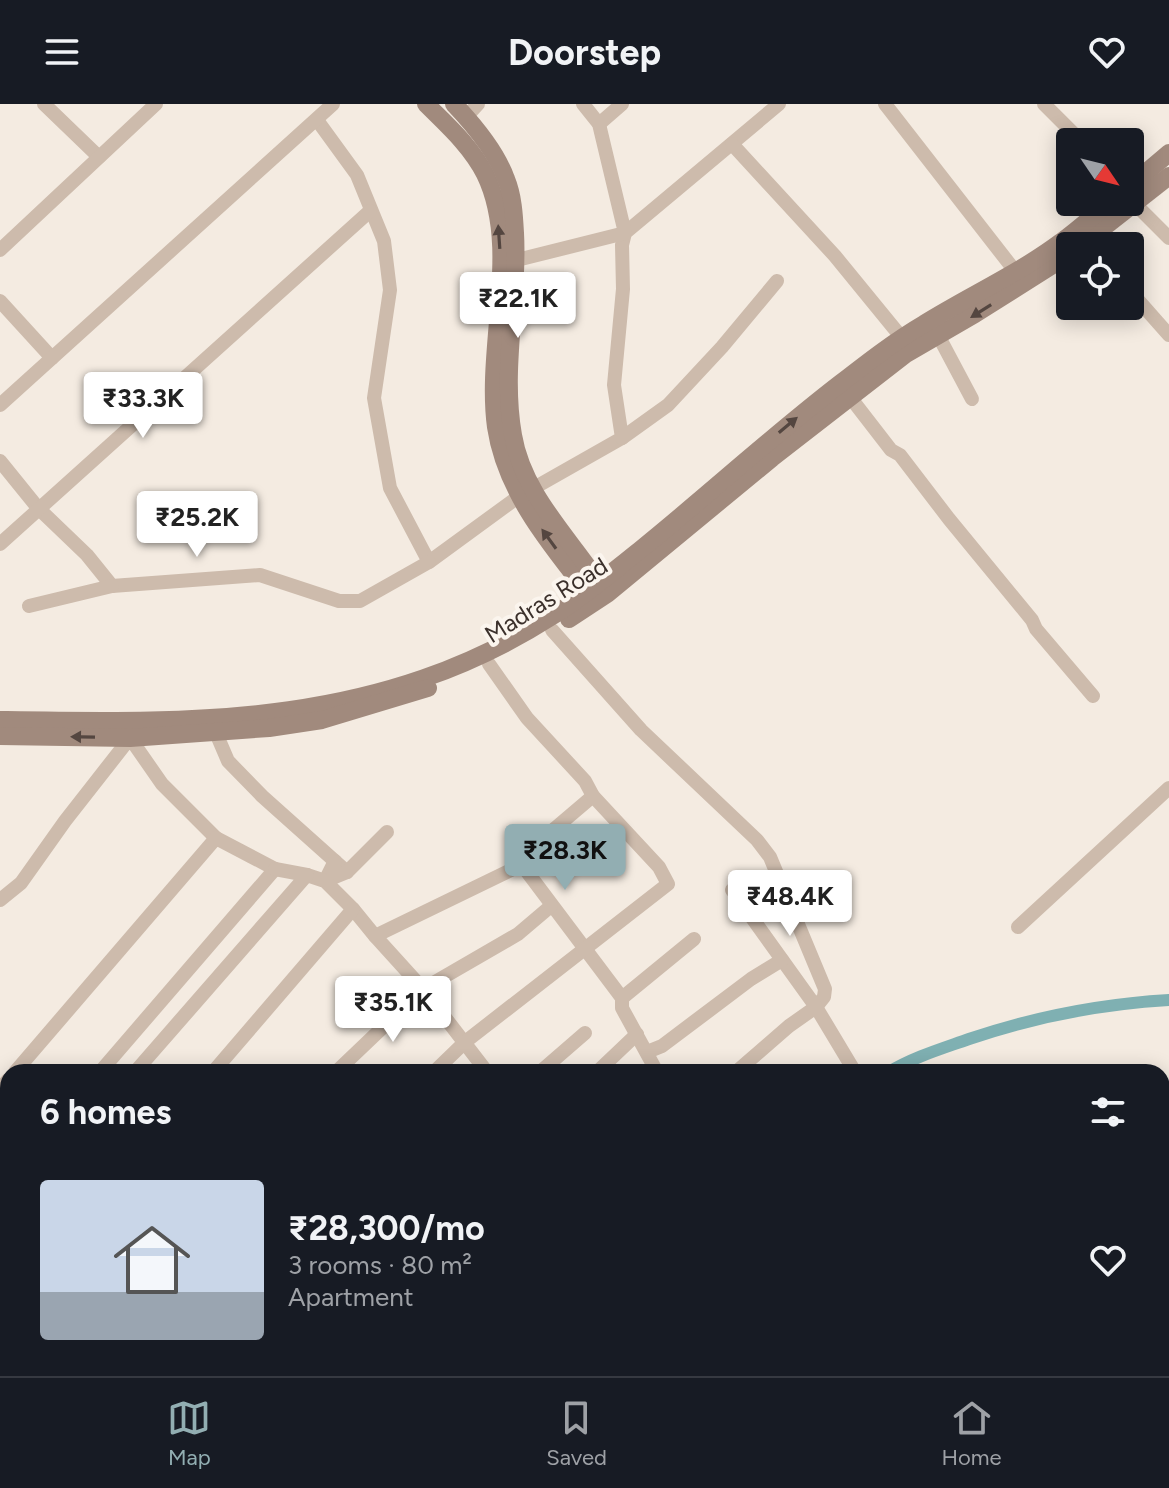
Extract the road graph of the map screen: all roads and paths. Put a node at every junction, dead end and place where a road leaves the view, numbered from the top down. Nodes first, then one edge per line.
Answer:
1 (44, 104) edge
2 (156, 104) edge
3 (333, 104) edge
4 (426, 104) edge
5 (583, 104) edge
6 (622, 104) edge
7 (779, 104) edge
8 (885, 104) edge
9 (1044, 104) edge
10 (466, 108) edge
11 (317, 120) junction
12 (599, 124) junction
13 (1068, 128) edge
14 (732, 144) junction
15 (1169, 153) edge
16 (99, 157) junction
17 (1169, 176) edge
18 (1144, 181) edge
19 (1144, 189) edge
20 (1144, 209) edge
21 (370, 211) junction
22 (1110, 216) edge
23 (1093, 232) edge
24 (625, 233) junction
25 (1169, 238) edge
26 (0, 250) edge
27 (1056, 253) edge
28 (517, 260) junction
29 (1056, 263) edge
30 (1015, 271) junction
31 (777, 281) dead end
32 (0, 301) edge
33 (1144, 307) edge
34 (938, 335) junction
35 (1169, 335) edge
36 (902, 338) junction
37 (52, 358) junction
38 (850, 397) junction
39 (972, 399) dead end
40 (0, 405) edge
41 (622, 438) junction
42 (0, 461) edge
43 (525, 493) junction
44 (38, 508) junction
45 (0, 544) edge
46 (429, 562) junction
47 (112, 586) junction
48 (597, 593) junction
49 (29, 606) dead end
50 (552, 630) junction
51 (489, 664) junction
52 (1093, 696) dead end
53 (0, 720) edge
54 (219, 726) junction
55 (0, 736) edge
56 (130, 738) junction
57 (1169, 788) edge
58 (593, 796) junction
59 (387, 832) dead end
60 (216, 838) junction
61 (335, 861) junction
62 (275, 869) junction
63 (511, 870) dead end
64 (347, 872) junction
65 (307, 875) junction
66 (325, 881) junction
67 (732, 890) dead end
68 (0, 900) edge
69 (551, 906) junction
70 (353, 909) junction
71 (1018, 927) dead end
72 (375, 936) junction
73 (694, 939) dead end
74 (584, 948) junction
75 (782, 960) junction
76 (423, 989) junction
77 (622, 998) junction
78 (816, 1007) junction
79 (585, 1033) dead end
80 (637, 1034) junction
81 (465, 1042) junction
82 (647, 1052) junction
83 (22, 1064) edge
84 (107, 1064) edge
85 (142, 1064) edge
86 (220, 1064) edge
87 (344, 1064) edge
88 (442, 1064) edge
89 (481, 1064) edge
90 (549, 1064) edge
91 (605, 1064) edge
92 (653, 1064) edge
93 (745, 1064) edge
94 (850, 1064) edge

1 - 16 street
2 - 16 street
3 - 11 street
43 -> 4 main road
5 - 12 street
6 - 12 street
7 - 14 street
8 - 30 street
9 - 13 street
10 - 28 main road
11 - 21 street
11 - 37 street
12 - 24 street
14 - 24 street
14 - 36 street
15 - 18 main road
16 - 26 street
17 - 19 main road
20 - 25 street
21 - 44 street
21 - 46 street
22 - 23 main road
24 - 28 street
24 - 41 street
27 - 30 main road
28 - 43 main road
29 -> 34 main road, Madras Road
30 - 36 main road
31 - 41 street
32 - 37 street
33 - 35 street
34 - 38 main road, Madras Road
34 - 39 street
48 -> 36 main road
37 - 40 street
38 - 48 main road, Madras Road
38 - 52 street
41 - 43 street
42 - 44 street
43 - 46 street
43 - 48 main road
44 - 45 street
44 - 47 street
46 - 47 street
47 - 49 street
48 - 50 main road, Madras Road
48 - 54 main road
50 - 51 main road, Madras Road
50 - 78 street
51 - 54 main road, Madras Road
51 - 58 street
53 - 54 main road
54 - 56 main road, Madras Road
54 - 61 street
56 -> 55 main road, Madras Road
56 - 60 street
56 - 68 street
57 - 71 street
58 - 69 street
58 - 74 street
59 - 64 street
60 - 62 street
60 - 83 street
61 - 64 street
61 - 66 street
62 - 65 street
62 - 84 street
63 - 72 street
64 - 66 street
65 - 66 street
65 - 85 street
66 - 70 street
67 - 75 street
69 - 74 street
69 - 76 street
70 - 72 street
70 - 86 street
72 - 76 street
73 - 77 street
74 - 77 street
74 - 81 street
75 - 78 street
75 - 82 street
76 - 81 street
76 - 87 street
77 - 80 street
78 - 93 street
78 - 94 street
79 - 90 street
80 - 82 street
80 - 91 street
81 - 88 street
81 - 89 street
82 - 92 street

